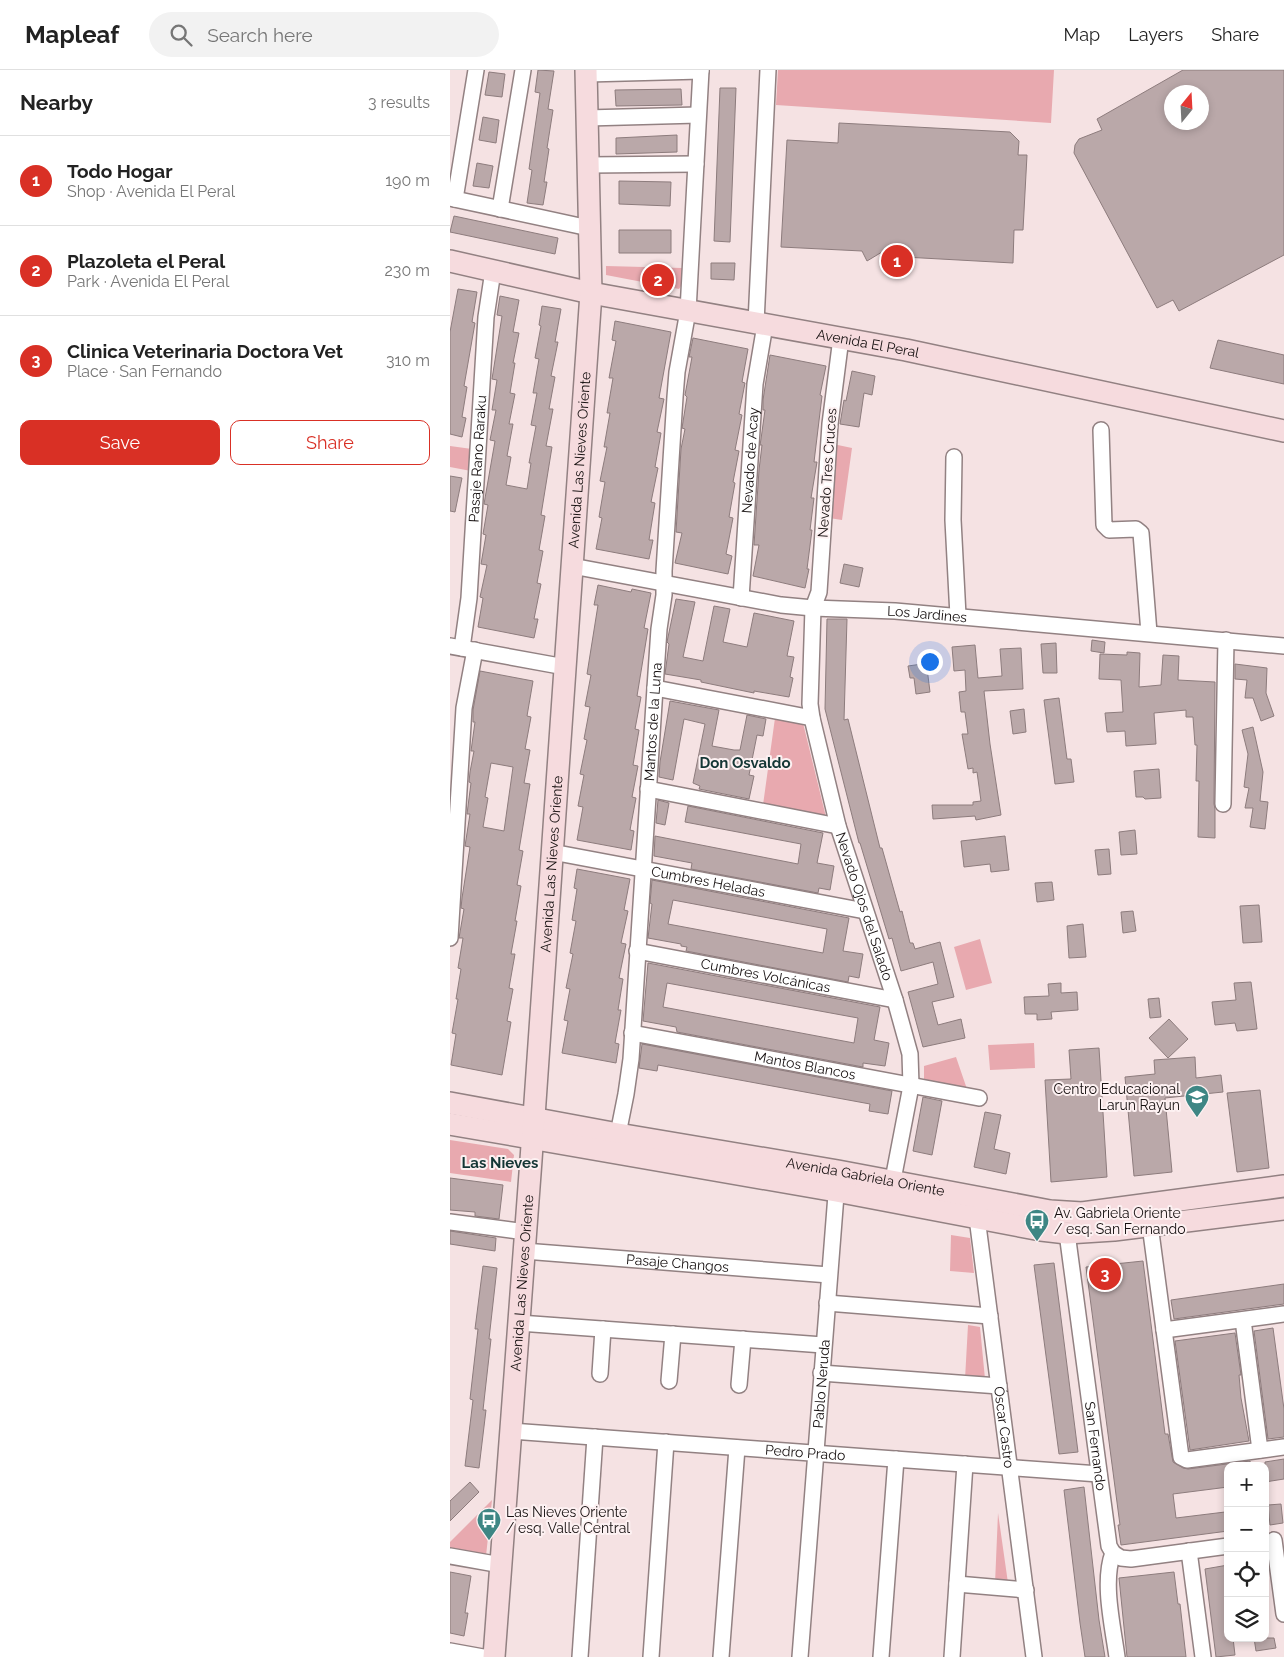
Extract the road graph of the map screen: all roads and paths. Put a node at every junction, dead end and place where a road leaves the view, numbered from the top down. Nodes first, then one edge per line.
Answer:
1 (476, 70) edge
2 (523, 70) edge
3 (701, 70) edge
4 (768, 70) edge
5 (649, 71) edge
6 (586, 72) edge
7 (698, 116) junction
8 (587, 118) junction
9 (696, 164) junction
10 (588, 165) junction
11 (452, 198) edge
12 (500, 208) junction
13 (589, 228) junction
14 (450, 261) edge
15 (493, 271) junction
16 (590, 293) junction
17 (688, 311) junction
18 (761, 324) junction
19 (841, 338) junction
20 (1100, 430) dead end
21 (1284, 431) edge
22 (954, 457) dead end
23 (572, 566) junction
24 (664, 584) junction
25 (741, 598) junction
26 (813, 608) junction
27 (958, 616) junction
28 (1149, 633) junction
29 (1226, 640) junction
30 (1284, 646) edge
31 (462, 648) edge
32 (565, 667) junction
33 (655, 688) junction
34 (812, 718) junction
35 (648, 789) junction
36 (1223, 804) dead end
37 (838, 826) junction
38 (552, 852) junction
39 (642, 869) junction
40 (865, 910) junction
41 (450, 938) edge
42 (637, 952) junction
43 (895, 1000) junction
44 (632, 1033) junction
45 (910, 1086) junction
46 (979, 1098) dead end
47 (450, 1103) edge
48 (534, 1118) junction
49 (450, 1124) edge
50 (618, 1134) junction
51 (533, 1140) junction
52 (837, 1181) junction
53 (1284, 1186) edge
54 (891, 1192) junction
55 (976, 1207) junction
56 (1284, 1209) edge
57 (450, 1222) edge
58 (1150, 1225) junction
59 (1067, 1233) junction
60 (525, 1241) junction
61 (829, 1275) junction
62 (826, 1303) junction
63 (1284, 1314) edge
64 (990, 1316) junction
65 (1243, 1320) junction
66 (519, 1323) junction
67 (603, 1329) junction
68 (1164, 1330) junction
69 (673, 1334) junction
70 (743, 1339) junction
71 (823, 1345) junction
72 (821, 1373) junction
73 (600, 1374) dead end
74 (669, 1382) dead end
75 (739, 1385) dead end
76 (999, 1386) junction
77 (511, 1431) junction
78 (595, 1437) junction
79 (666, 1442) junction
80 (1284, 1447) edge
81 (737, 1448) junction
82 (1260, 1450) junction
83 (815, 1454) junction
84 (896, 1459) junction
85 (966, 1464) junction
86 (1010, 1468) junction
87 (1099, 1474) junction
88 (1274, 1540) edge
89 (1224, 1547) edge
90 (1189, 1551) junction
91 (1112, 1554) junction
92 (450, 1556) edge
93 (501, 1565) junction
94 (957, 1584) junction
95 (1026, 1590) junction
96 (1284, 1614) edge
97 (450, 1651) edge
98 (483, 1657) edge
99 (494, 1657) edge
100 (580, 1657) edge
101 (651, 1657) edge
102 (721, 1657) edge
103 (800, 1657) edge
104 (881, 1657) edge
105 (952, 1657) edge
106 (1034, 1657) edge
107 (1118, 1657) edge
108 (1203, 1657) edge

1 - 11 street
2 - 12 street
3 - 5 street
3 - 7 street, Mantos de la Luna
4 - 18 street, Nevado de Acay
5 - 6 street
6 - 8 street, Avenida Las Nieves Oriente
7 - 8 street
7 - 9 street, Mantos de la Luna
8 - 10 street, Avenida Las Nieves Oriente
9 - 10 street
9 - 17 street, Mantos de la Luna
10 - 13 street, Avenida Las Nieves Oriente
11 - 12 street
12 - 13 street
13 - 16 street, Avenida Las Nieves Oriente
14 - 15 street, Avenida El Peral
15 - 16 street, Avenida El Peral
15 - 31 street, Pasaje Rano Raraku
16 - 17 street, Avenida El Peral
16 - 23 street, Avenida Las Nieves Oriente
17 - 18 street, Avenida El Peral
17 - 24 street, Mantos de la Luna
18 - 19 street, Avenida El Peral
18 - 25 street, Nevado de Acay
19 - 21 street, Avenida El Peral
19 - 26 street, Nevado Tres Cruces
20 - 28 street
22 - 27 street
23 - 24 street, Los Jardines
23 - 32 street, Avenida Las Nieves Oriente
24 - 25 street, Los Jardines
24 - 33 street, Mantos de la Luna
25 - 26 street, Los Jardines
26 - 27 street, Los Jardines
26 - 34 street, Nevado Ojos del Salado
27 - 28 street, Los Jardines
28 - 29 street, Los Jardines
29 - 30 street, Los Jardines
29 - 36 street
31 - 32 street
31 - 41 street, Pasaje Rano Raraku
32 - 38 street, Avenida Las Nieves Oriente
33 - 34 street
33 - 35 street, Mantos de la Luna
34 - 37 street, Nevado Ojos del Salado
35 - 37 street
35 - 39 street, Mantos de la Luna
37 - 40 street, Nevado Ojos del Salado
38 - 39 street, Cumbres Heladas
38 - 48 street, Avenida Las Nieves Oriente
39 - 40 street, Cumbres Heladas
39 - 42 street, Mantos de la Luna
40 - 43 street, Nevado Ojos del Salado
42 - 43 street, Cumbres Volcánicas
42 - 44 street, Mantos de la Luna
43 - 45 street, Nevado Ojos del Salado
44 - 45 street, Mantos Blancos
44 - 50 street, Mantos de la Luna
45 - 46 street, Mantos Blancos
45 - 54 street, Nevado Ojos del Salado
47 - 48 street, Avenida Gabriela Oriente
48 - 50 street, Avenida Gabriela Oriente
48 - 51 street, Avenida Las Nieves Oriente
49 - 51 street, Avenida Gabriela Oriente
50 - 52 street, Avenida Gabriela Oriente
51 - 52 street, Avenida Gabriela Oriente
51 - 60 street, Avenida Las Nieves Oriente
52 - 54 street, Avenida Gabriela Oriente
52 - 61 street, Pablo Neruda
53 - 55 street, Avenida Gabriela Oriente
54 - 55 street, Avenida Gabriela Oriente
55 - 59 street, Avenida Gabriela Oriente
55 - 64 street, Óscar Castro
56 - 58 street, Avenida Gabriela Oriente
57 - 60 street, Pasaje Changos
58 - 59 street, Avenida Gabriela Oriente
58 - 68 street
59 - 87 street, San Fernando
60 - 61 street, Pasaje Changos
60 - 66 street, Avenida Las Nieves Oriente
61 - 62 street, Pablo Neruda
62 - 64 street
62 - 71 street, Pablo Neruda
63 - 65 street
64 - 76 street, Óscar Castro
65 - 68 street
65 - 82 street
66 - 67 street
66 - 77 street, Avenida Las Nieves Oriente
67 - 69 street
67 - 73 street
68 - 82 street
69 - 70 street
69 - 74 street
70 - 71 street
70 - 75 street
71 - 72 street, Pablo Neruda
72 - 76 street
72 - 83 street, Pablo Neruda
76 - 86 street, Óscar Castro
77 - 78 street, Pedro Prado
77 - 93 street, Avenida Las Nieves Oriente
78 - 79 street, Pedro Prado
78 - 100 street
79 - 81 street, Pedro Prado
79 - 101 street
80 - 82 street
81 - 83 street, Pedro Prado
81 - 102 street
83 - 84 street, Pedro Prado
83 - 103 street, Pablo Neruda
84 - 85 street, Pedro Prado
84 - 104 street
85 - 86 street, Pedro Prado
85 - 94 street
86 - 87 street, Pedro Prado
86 - 95 street, Óscar Castro
87 - 91 street, San Fernando
88 - 96 street
89 - 90 street
90 - 91 street
90 - 108 street
91 - 107 street, San Fernando
92 - 93 street
93 - 99 street, Avenida Las Nieves Oriente
94 - 95 street
94 - 105 street
95 - 106 street, Óscar Castro
97 - 98 street

